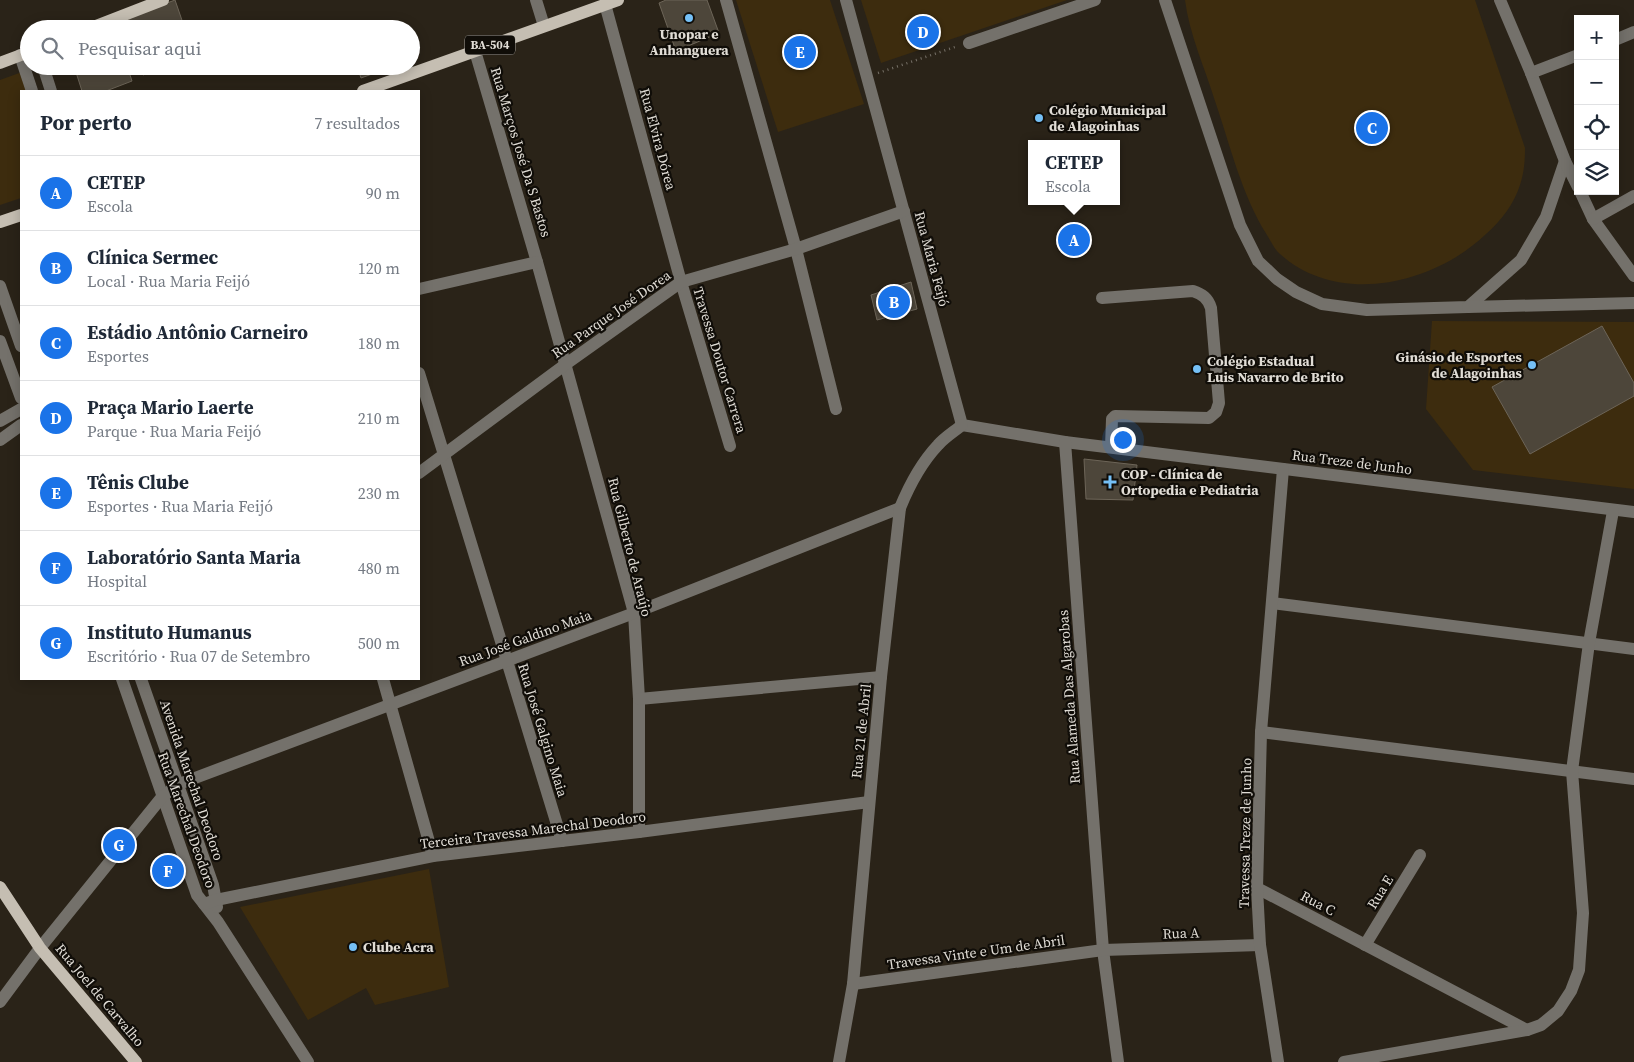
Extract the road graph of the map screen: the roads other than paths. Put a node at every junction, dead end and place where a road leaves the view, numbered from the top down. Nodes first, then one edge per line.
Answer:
1 (163, 0) edge
2 (536, 0) edge
3 (726, 0) edge
4 (846, 0) edge
5 (1095, 0) edge
6 (1165, 0) edge
7 (1500, 0) edge
8 (611, 2) edge
9 (111, 20) edge
10 (544, 26) junction
11 (1634, 32) edge
12 (1619, 38) edge
13 (969, 43) road end
14 (475, 51) junction
15 (20, 55) edge
16 (1574, 57) edge
17 (0, 63) edge
18 (420, 71) edge
19 (1531, 73) junction
20 (29, 75) edge
21 (46, 75) edge
22 (408, 75) edge
23 (32, 90) edge
24 (51, 90) edge
25 (367, 90) edge
26 (1565, 161) junction
27 (1574, 179) edge
28 (1582, 195) edge
29 (1634, 196) edge
30 (904, 211) junction
31 (20, 215) edge
32 (1593, 219) junction
33 (0, 222) edge
34 (796, 249) junction
35 (537, 262) junction
36 (1634, 276) edge
37 (681, 282) junction
38 (0, 286) edge
39 (420, 289) edge
40 (1102, 298) dead end
41 (1634, 303) edge
42 (1468, 307) junction
43 (0, 341) edge
44 (20, 343) edge
45 (566, 364) junction
46 (420, 376) edge
47 (20, 395) edge
48 (836, 409) dead end
49 (20, 410) edge
50 (0, 421) edge
51 (962, 425) junction
52 (20, 427) edge
53 (0, 440) edge
54 (1065, 442) junction
55 (730, 446) dead end
56 (1111, 447) junction
57 (443, 455) junction
58 (1283, 469) junction
59 (420, 472) edge
60 (900, 508) junction
61 (1613, 511) junction
62 (1634, 512) edge
63 (1272, 603) junction
64 (634, 613) junction
65 (1589, 643) junction
66 (1634, 649) edge
67 (507, 660) junction
68 (881, 677) junction
69 (122, 680) edge
70 (141, 680) edge
71 (383, 680) edge
72 (639, 699) junction
73 (390, 704) junction
74 (1261, 732) junction
75 (1572, 771) junction
76 (1634, 779) edge
77 (178, 784) junction
78 (162, 797) junction
79 (869, 802) junction
80 (639, 832) junction
81 (562, 841) junction
82 (1420, 855) dead end
83 (433, 856) junction
84 (0, 887) edge
85 (1257, 888) junction
86 (216, 900) junction
87 (204, 904) junction
88 (218, 922) junction
89 (1260, 945) junction
90 (1364, 945) junction
91 (40, 948) junction
92 (1103, 950) junction
93 (853, 984) junction
94 (0, 1002) edge
95 (1527, 1030) junction
96 (136, 1062) edge
97 (308, 1062) edge
98 (840, 1062) edge
99 (1118, 1062) edge
100 (1278, 1062) edge
101 (1344, 1062) edge

1 - 9 main road
2 - 10 street
3 - 34 street
4 - 30 street, Rua Maria Feijó
5 - 13 street
6 - 42 street
7 - 19 street
8 - 10 main road, Rua Elvira Dórea / BA-504
8 - 37 street, Rua Elvira Dórea
10 - 14 main road, Rua Elvira Dórea / BA-504
11 - 12 street
14 - 18 main road, Rua Elvira Dórea / BA-504
14 - 35 street, Rua Marços José Da S Bastos
15 - 17 main road
16 - 19 street
19 - 26 street
20 - 23 street
21 - 24 street
22 - 25 main road, Rua Elvira Dórea / BA-504
26 - 27 street
26 - 42 street
28 - 32 street
29 - 32 street
30 - 34 street, Rua Parque José Dorea
30 - 51 street, Rua Maria Feijó
31 - 33 main road
32 - 36 street
34 - 37 street, Rua Parque José Dorea
34 - 48 street
35 - 39 street
35 - 45 street, Rua Marços José Da S Bastos
37 - 45 street, Rua Parque José Dorea
37 - 55 street, Travessa Doutor Carrera
38 - 44 street
40 - 56 street
41 - 42 street
43 - 47 street
45 - 57 street, Rua Parque José Dorea
45 - 64 street, Rua Gilberto de Araújo
46 - 57 street
49 - 50 street
51 - 54 street
51 - 60 street, Rua 21 de Abril
52 - 53 street
54 - 56 street, Rua Treze de Junho
54 - 92 street, Rua Alameda Das Algarobas
56 - 58 street, Rua Treze de Junho
57 - 59 street, Rua Parque José Dorea
57 - 67 street, Rua José Galgino Maia
58 - 61 street, Rua Treze de Junho
58 - 63 street, Travessa Treze de Junho
60 - 64 street, Rua José Galdino Maia
60 - 68 street, Rua 21 de Abril
61 - 62 street, Rua Treze de Junho
61 - 65 street
63 - 65 street
63 - 74 street, Travessa Treze de Junho
64 - 67 street, Rua José Galdino Maia
64 - 72 street, Rua Gilberto de Araújo
65 - 66 street
65 - 75 street
67 - 73 street, Rua José Galdino Maia
67 - 81 street, Rua José Galgino Maia
68 - 72 street
68 - 79 street, Rua 21 de Abril
69 - 78 street, Rua Marechal Deodoro
70 - 77 street, Avenida Marechal Deodoro
71 - 73 street
72 - 80 street, Rua Gilberto de Araújo
73 - 77 street, Rua José Galdino Maia
73 - 83 street
74 - 75 street
74 - 85 street, Travessa Treze de Junho
75 - 76 street
75 - 95 street
77 - 78 street, Rua José Galdino Maia
77 - 86 street, Avenida Marechal Deodoro
78 - 87 street, Rua Marechal Deodoro
78 - 91 street, Rua José Galdino Maia
79 - 80 street, Terceira Travessa Marechal Deodoro
79 - 93 street, Rua 21 de Abril
80 - 81 street, Terceira Travessa Marechal Deodoro
81 - 83 street, Terceira Travessa Marechal Deodoro
82 - 90 street, Rua E
83 - 86 street, Terceira Travessa Marechal Deodoro
84 - 91 main road, Rua Joel de Carvalho
85 - 89 street, Travessa Treze de Junho
85 - 90 street, Rua C
86 - 87 street, Terceira Travessa Marechal Deodoro
86 - 88 street, Avenida Marechal Deodoro
87 - 88 street, Rua Marechal Deodoro
88 - 97 street, Rua Marechal Deodoro
89 - 92 street, Rua A
89 - 100 street, Travessa Treze de Junho
90 - 95 street, Rua C
91 - 94 street, Rua José Galdino Maia
91 - 96 main road, Rua Joel de Carvalho
92 - 93 street, Travessa Vinte e Um de Abril
92 - 99 street, Rua Alameda Das Algarobas
93 - 98 street, Rua 21 de Abril
95 - 101 street

